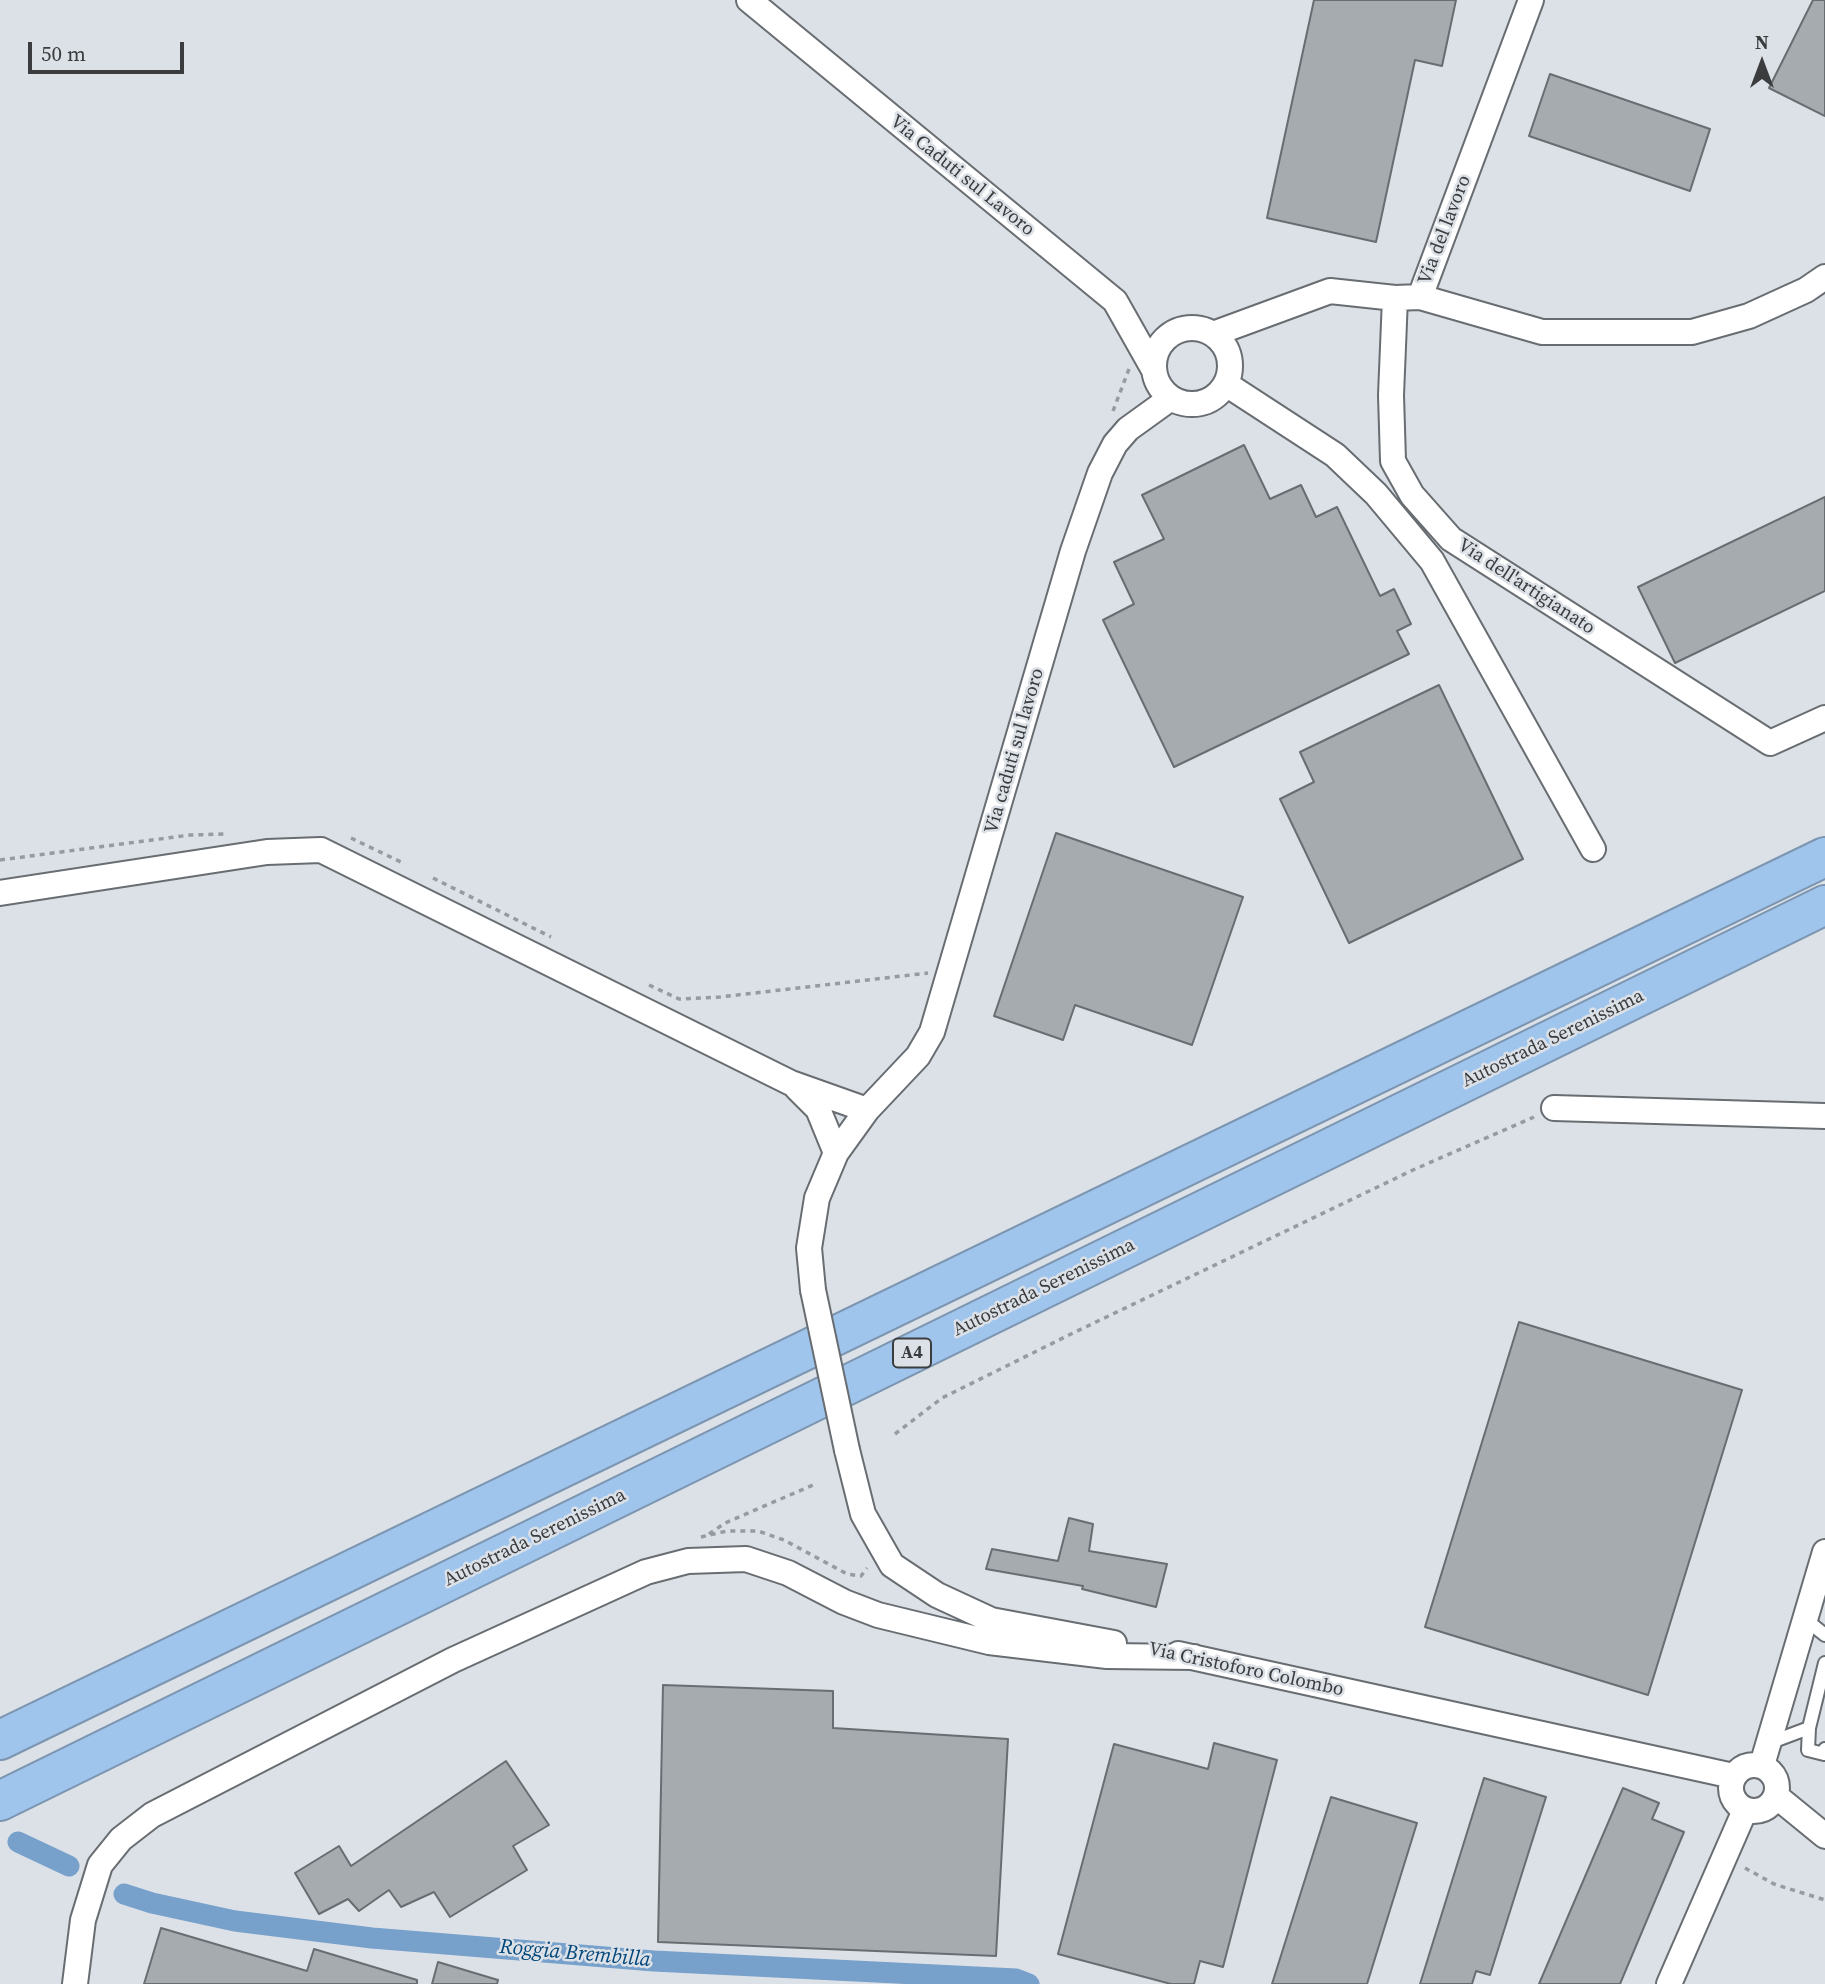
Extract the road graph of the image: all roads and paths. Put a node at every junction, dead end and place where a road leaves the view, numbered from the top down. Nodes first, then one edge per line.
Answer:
1 (749, 0) edge
2 (1531, 0) edge
3 (1825, 277) edge
4 (1420, 297) junction
5 (1395, 298) junction
6 (1213, 334) junction
7 (1143, 365) junction
8 (1226, 384) junction
9 (1171, 398) junction
10 (1111, 416) dead end
11 (1825, 718) edge
12 (1593, 849) dead end
13 (1825, 857) edge
14 (0, 893) edge
15 (1825, 905) edge
16 (791, 1083) junction
17 (1554, 1108) joint
18 (867, 1110) junction
19 (1825, 1116) edge
20 (836, 1153) junction
21 (813, 1290) joint
22 (895, 1434) dead end
23 (813, 1485) dead end
24 (707, 1535) dead end
25 (1825, 1552) edge
26 (1805, 1619) junction
27 (1825, 1635) edge
28 (1194, 1657) junction
29 (1825, 1663) edge
30 (1809, 1728) junction
31 (0, 1740) edge
32 (1825, 1749) edge
33 (1765, 1754) junction
34 (1733, 1776) junction
35 (1776, 1796) junction
36 (0, 1801) edge
37 (1745, 1810) junction
38 (1825, 1836) edge
39 (1725, 1856) junction
40 (1825, 1900) edge
41 (75, 1984) edge
42 (1669, 1984) edge

1 - 7 street, Via Caduti sul Lavoro
2 - 4 street, Via del lavoro
3 - 4 street
4 - 5 street, Via del lavoro
5 - 6 street, Via del lavoro
5 - 11 street, Via dell'artigianato
6 - 7 street
6 - 8 street
7 - 9 street, Via Caduti sul Lavoro
7 - 10 path
8 - 9 street
8 - 12 street
9 - 18 street, Via caduti sul lavoro
13 - 31 highway, A4
14 - 16 street
15 - 36 highway, Autostrada Serenissima / A4
16 - 18 street
16 - 20 street
17 - 19 street
17 - 22 path
18 - 20 street, Via caduti sul lavoro
20 - 21 street, Via caduti sul lavoro
21 - 28 street, Via Cristoforo Colombo, bridge
23 - 24 path
25 - 26 street
26 - 27 lane
26 - 33 street
28 - 34 street, Via Cristoforo Colombo
28 - 41 street
29 - 30 lane
30 - 32 lane
30 - 33 lane
33 - 34 street
33 - 35 street
34 - 37 street
35 - 37 street
35 - 38 street
37 - 39 street
39 - 40 path
39 - 42 street

